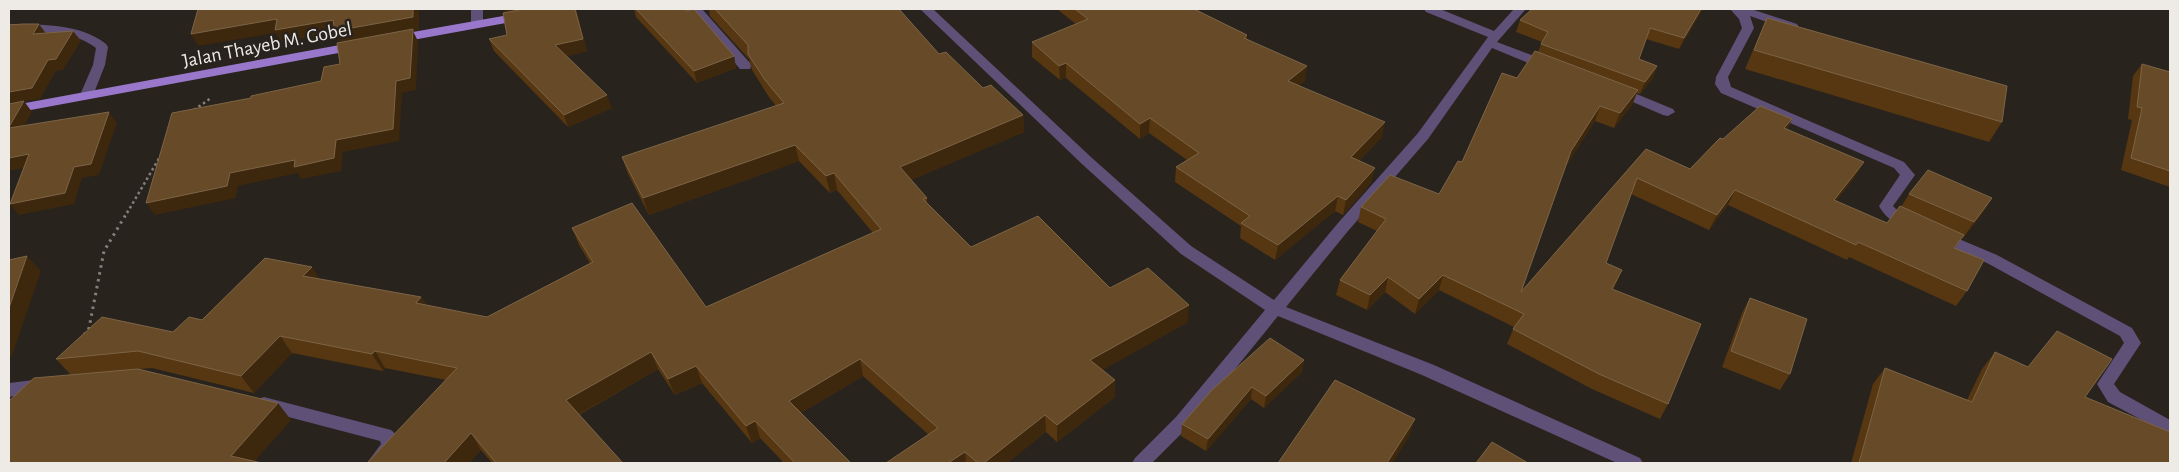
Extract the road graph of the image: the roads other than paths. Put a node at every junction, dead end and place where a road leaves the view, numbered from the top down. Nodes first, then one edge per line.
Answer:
1 (477, 9) edge
2 (562, 9) edge
3 (696, 9) edge
4 (926, 9) edge
5 (1430, 9) edge
6 (1520, 9) edge
7 (1738, 9) edge
8 (477, 24) junction
9 (9, 28) edge
10 (1804, 30) edge
11 (1492, 39) junction
12 (385, 41) edge
13 (366, 44) edge
14 (745, 66) dead end
15 (1565, 72) edge
16 (1601, 84) edge
17 (87, 96) junction
18 (9, 110) edge
19 (1668, 112) dead end
20 (1276, 309) junction
21 (57, 385) edge
22 (9, 390) edge
23 (245, 400) edge
24 (2170, 428) edge
25 (376, 463) edge
26 (1142, 463) edge
27 (1634, 463) edge

1 - 8 street
2 - 8 main road
3 - 14 street
4 - 20 street
5 - 11 street
6 - 11 street
7 - 10 street
7 - 24 street
8 - 12 main road
9 - 17 street
11 - 15 street
11 - 20 street
13 - 17 main road, Jalan Thayeb M. Gobel
16 - 19 street
17 - 18 main road, Jalan Thayeb M. Gobel
20 - 26 street
20 - 27 street
21 - 22 street
23 - 25 street

